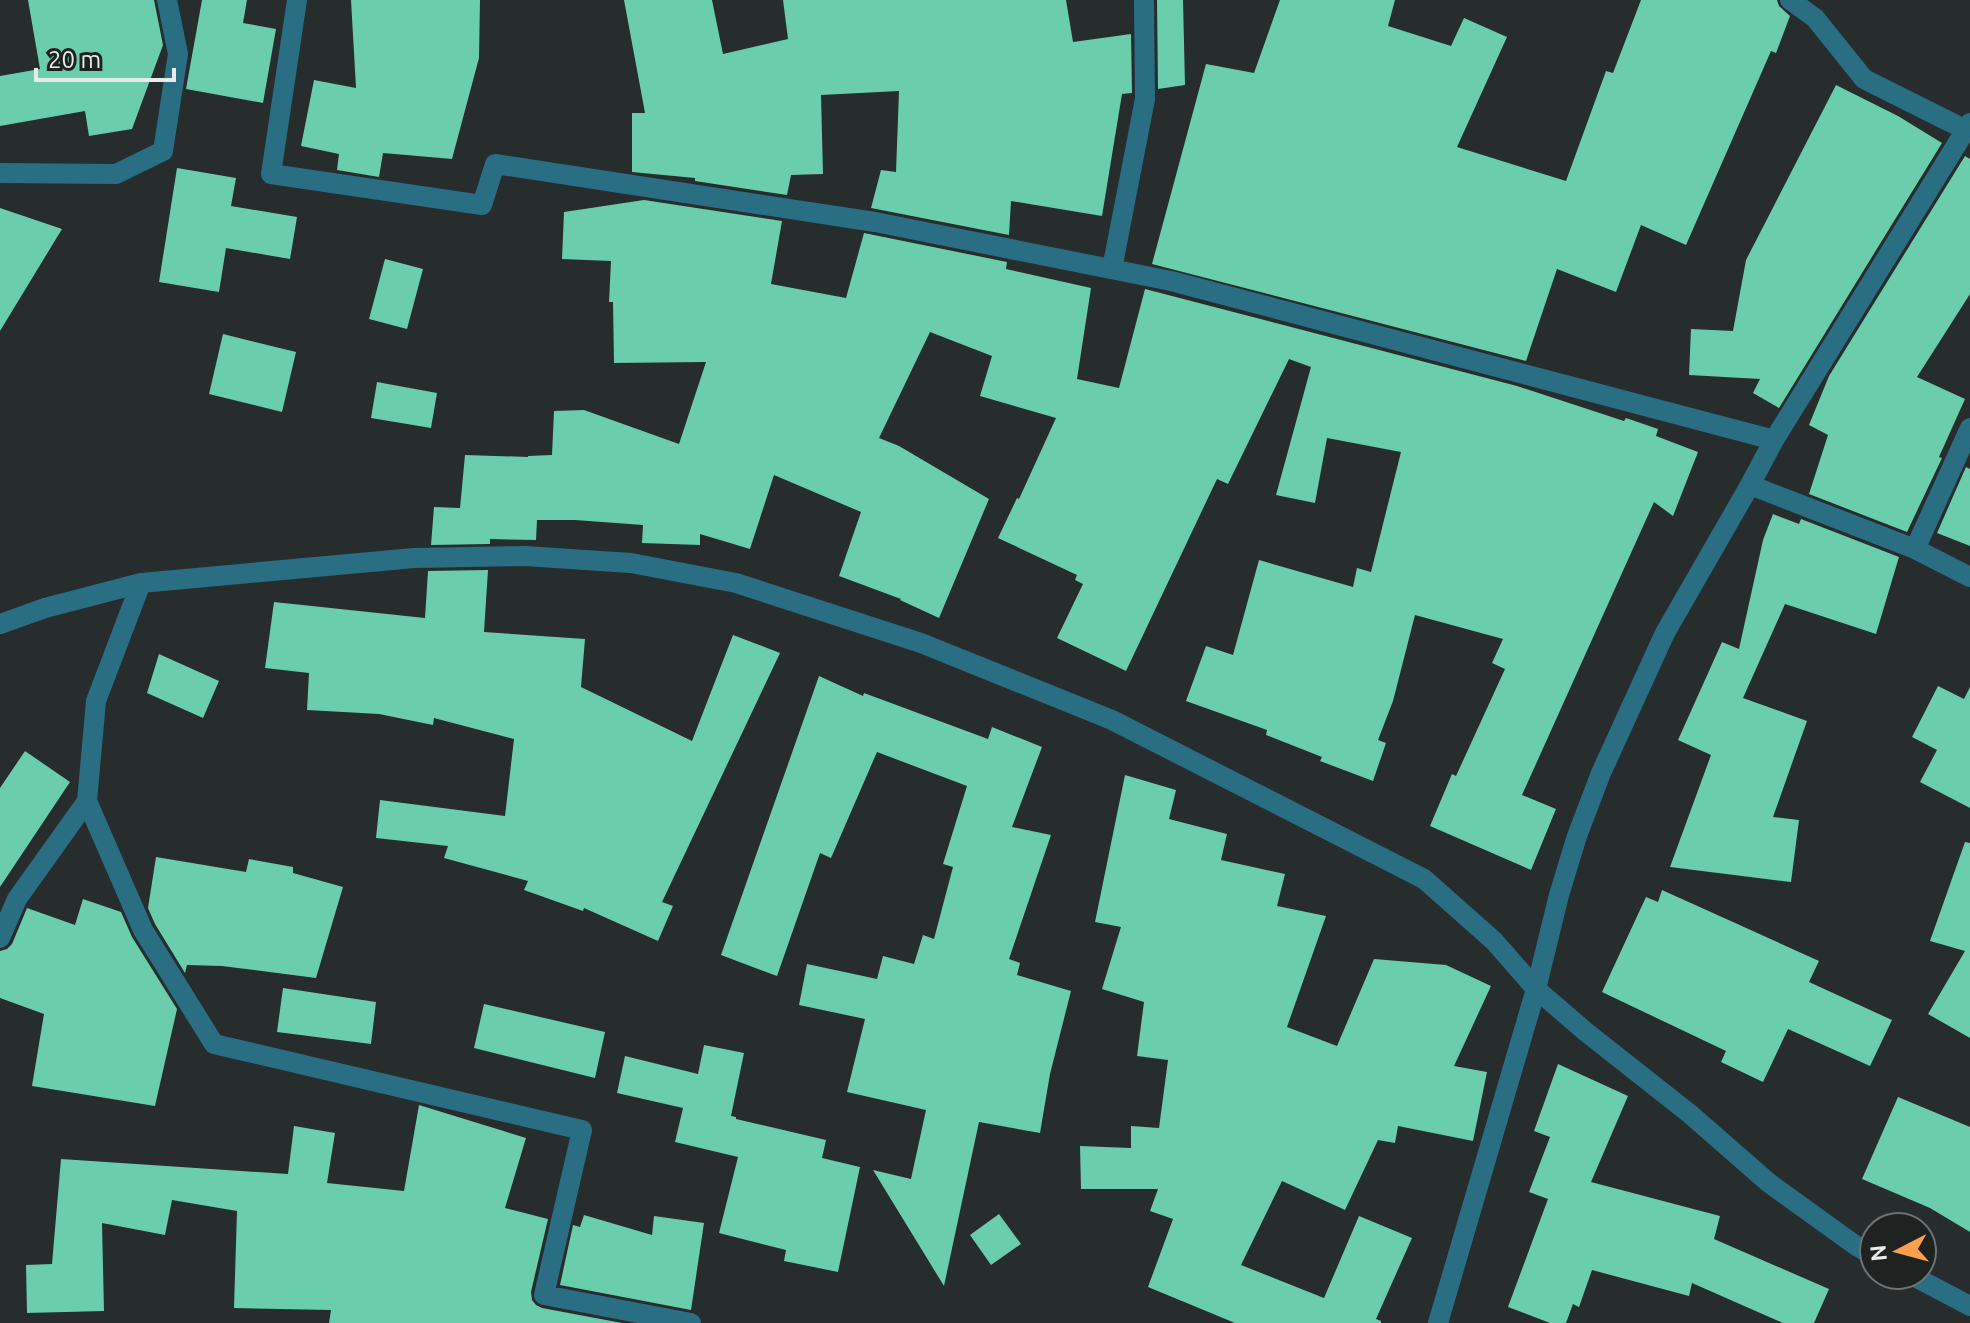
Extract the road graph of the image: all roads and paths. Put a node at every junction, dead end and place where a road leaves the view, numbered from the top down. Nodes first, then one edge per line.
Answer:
1 (167, 0) edge
2 (297, 0) edge
3 (1144, 0) edge
4 (1790, 0) edge
5 (1968, 126) edge
6 (0, 173) edge
7 (1112, 269) junction
8 (1970, 428) edge
9 (1774, 440) junction
10 (1750, 485) junction
11 (1915, 549) junction
12 (1970, 577) edge
13 (141, 583) junction
14 (0, 624) edge
15 (87, 801) junction
16 (0, 938) edge
17 (1536, 989) junction
18 (1858, 1247) edge
19 (1938, 1289) edge
20 (1970, 1306) edge
21 (691, 1323) edge
22 (1438, 1323) edge

1 - 6 street
2 - 7 street
3 - 7 street
4 - 5 street
5 - 9 street
7 - 9 street
8 - 11 street
9 - 10 street
10 - 11 street
10 - 17 street
11 - 12 street
13 - 14 street
13 - 15 street
13 - 17 street
15 - 16 street
15 - 21 street
17 - 18 street
17 - 22 street
19 - 20 street

